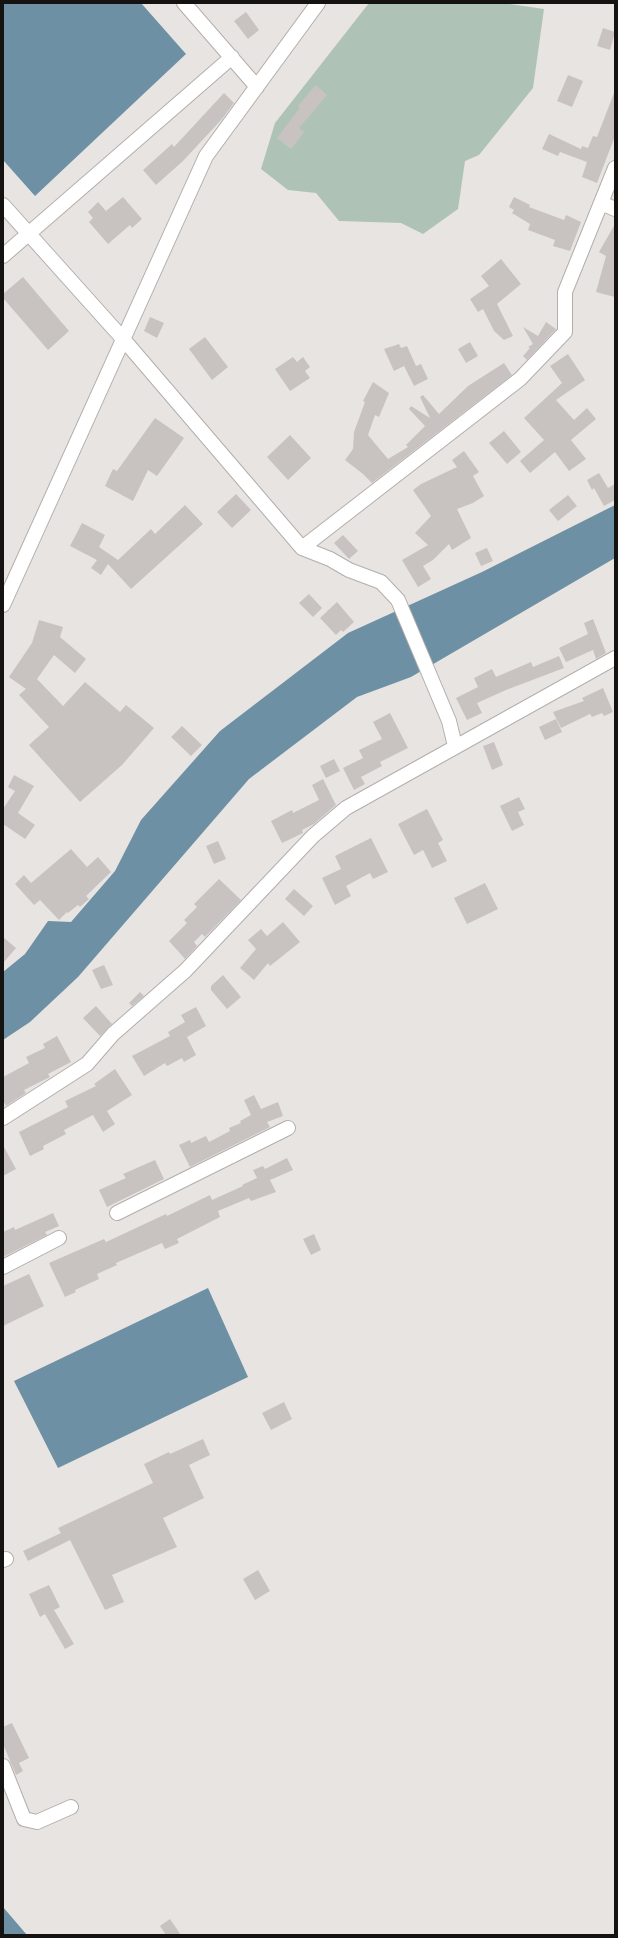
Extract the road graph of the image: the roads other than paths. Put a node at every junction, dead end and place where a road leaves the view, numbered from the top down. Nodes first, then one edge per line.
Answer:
1 (184, 3) edge
2 (318, 3) edge
3 (232, 57) junction
4 (257, 87) junction
5 (615, 168) edge
6 (601, 203) junction
7 (3, 205) edge
8 (615, 209) edge
9 (29, 234) junction
10 (3, 256) edge
11 (124, 340) junction
12 (302, 548) junction
13 (3, 605) edge
14 (615, 658) edge
15 (455, 746) junction
16 (3, 1118) edge
17 (288, 1128) dead end
18 (117, 1213) dead end
19 (59, 1238) dead end
20 (3, 1267) edge
21 (3, 1766) edge
22 (71, 1807) dead end

1 - 3 street
2 - 4 street
3 - 4 street
3 - 9 street
4 - 11 street
5 - 6 street
6 - 8 street
6 - 12 street
7 - 9 street
9 - 10 street
9 - 11 street
11 - 12 street
11 - 13 street
12 - 15 street
14 - 15 street
15 - 16 street
17 - 18 street
19 - 20 street
21 - 22 street

